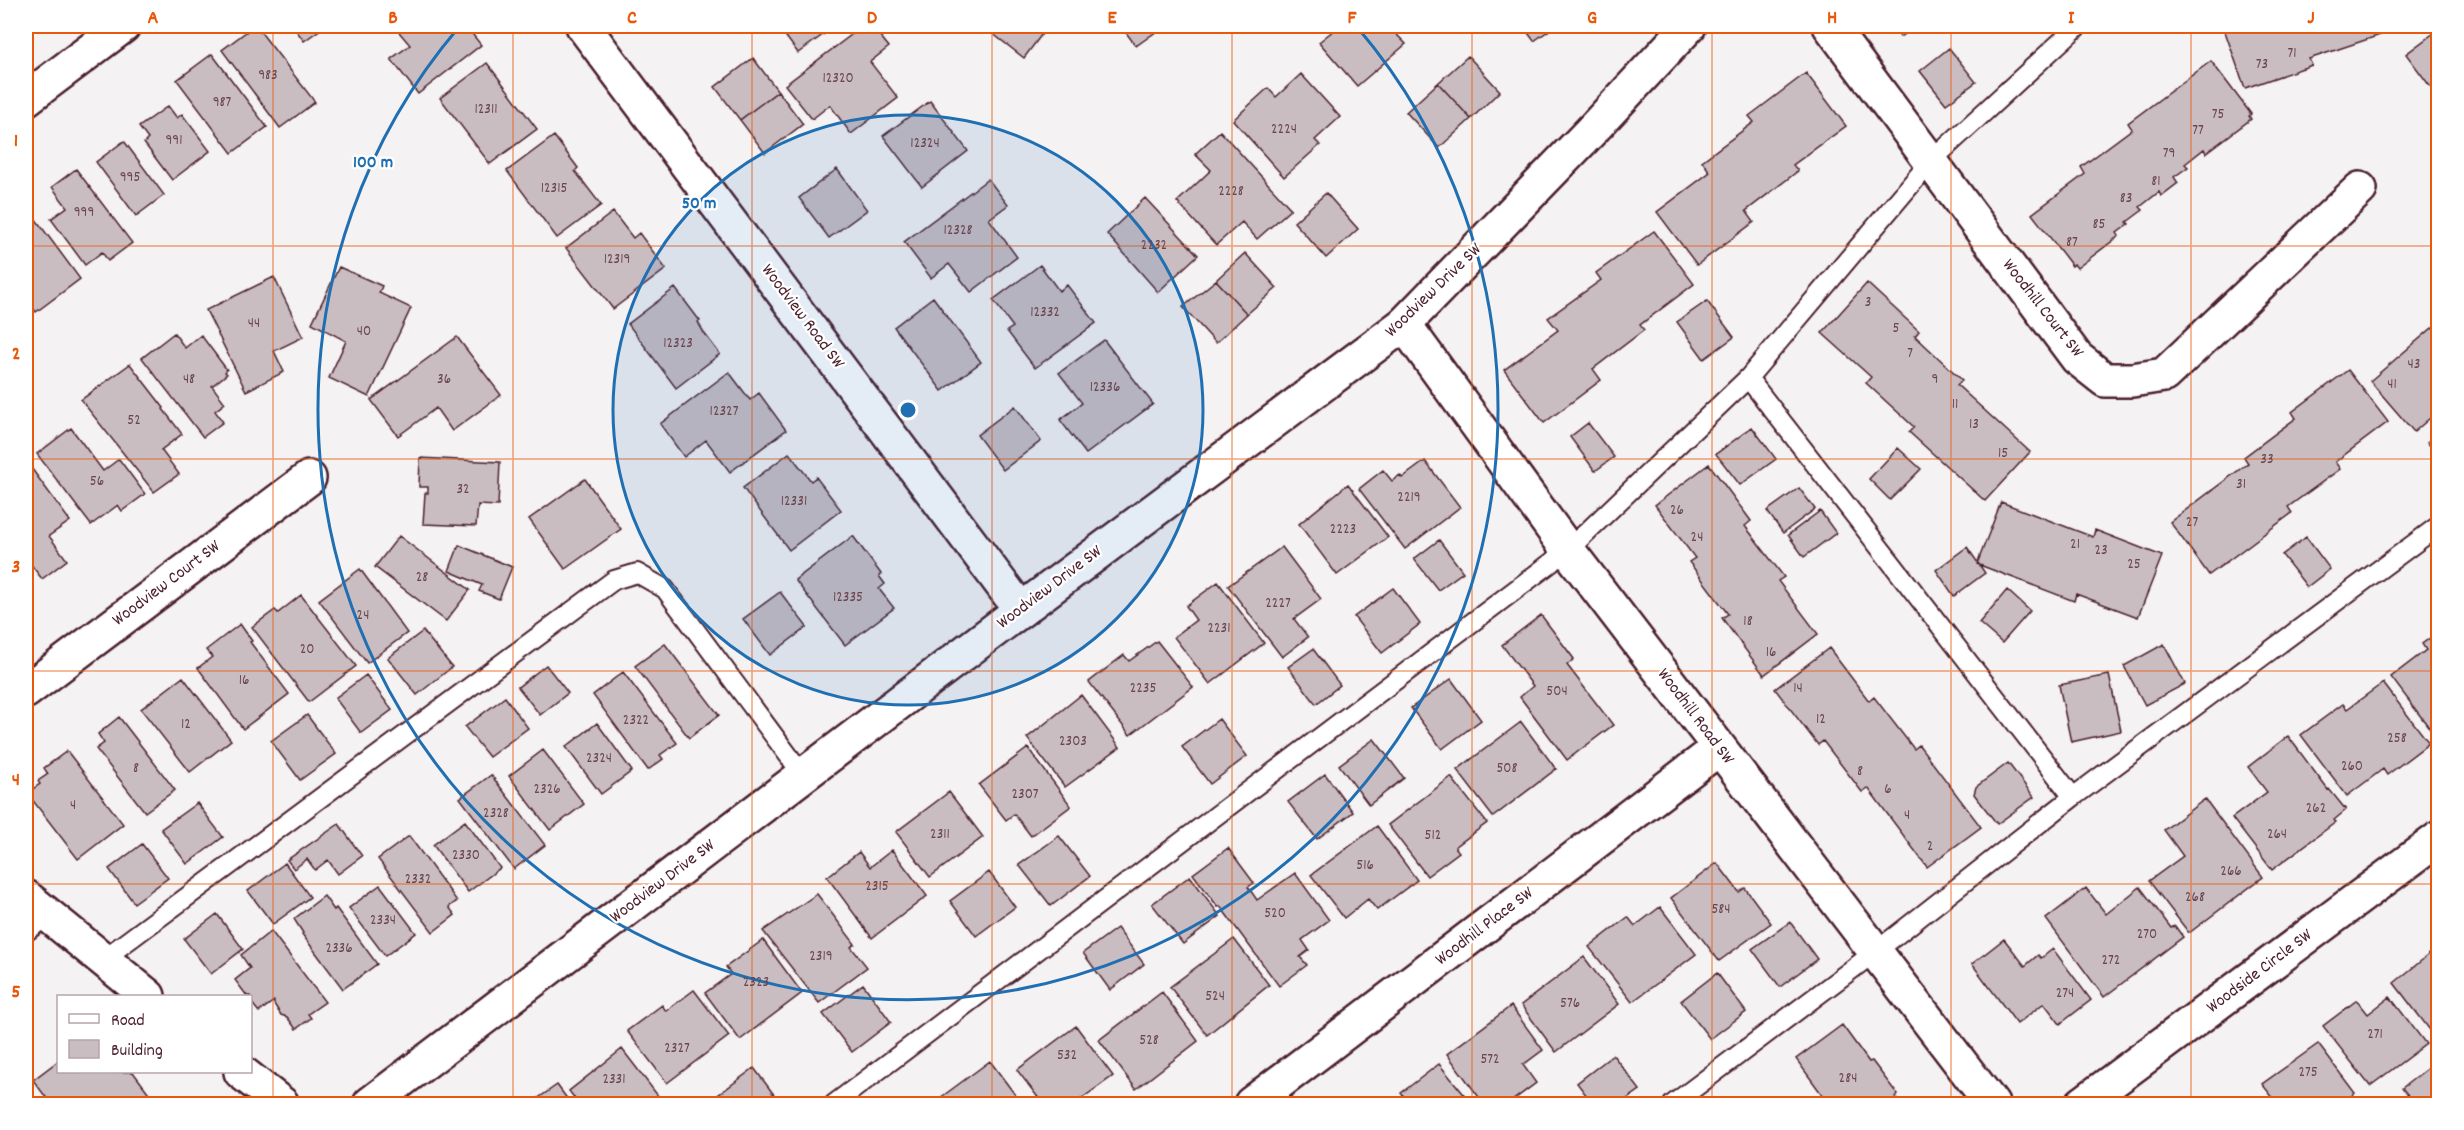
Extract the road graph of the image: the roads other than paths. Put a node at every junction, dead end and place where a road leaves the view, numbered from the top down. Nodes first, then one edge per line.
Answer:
1 (123, 26) edge
2 (583, 26) edge
3 (1689, 26) edge
4 (1830, 26) edge
5 (2078, 26) edge
6 (26, 99) edge
7 (1930, 162) junction
8 (2360, 189) dead end
9 (1404, 324) junction
10 (1748, 378) junction
11 (309, 478) dead end
12 (2439, 526) edge
13 (1568, 550) junction
14 (1021, 609) junction
15 (26, 691) edge
16 (1718, 749) junction
17 (803, 775) junction
18 (2073, 797) junction
19 (2439, 840) edge
20 (33, 915) edge
21 (1875, 952) junction
22 (102, 960) junction
23 (147, 995) edge
24 (243, 1073) edge
25 (282, 1104) edge
26 (370, 1104) edge
27 (834, 1104) edge
28 (1251, 1104) edge
29 (1673, 1104) edge
30 (1992, 1104) edge
31 (2082, 1104) edge

1 - 6 street
2 - 14 street, Woodview Road SW
3 - 9 street, Woodview Drive SW
4 - 7 street, Woodhill Court SW
5 - 7 lane
7 - 8 street, Woodhill Court SW
7 - 10 lane
9 - 13 street, Woodhill Road SW
9 - 14 street, Woodview Drive SW
10 - 13 lane
10 - 18 lane
11 - 15 street, Woodview Court SW
12 - 18 lane
13 - 16 street, Woodhill Road SW
13 - 27 lane
14 - 17 street, Woodview Drive SW
16 - 21 street, Woodhill Road SW
16 - 28 street, Woodhill Place SW
17 - 22 lane
17 - 26 street, Woodview Drive SW
18 - 21 lane
19 - 31 street, Woodside Circle SW
20 - 22 street
21 - 29 lane
21 - 30 street, Woodhill Road SW
22 - 23 street
24 - 25 street

